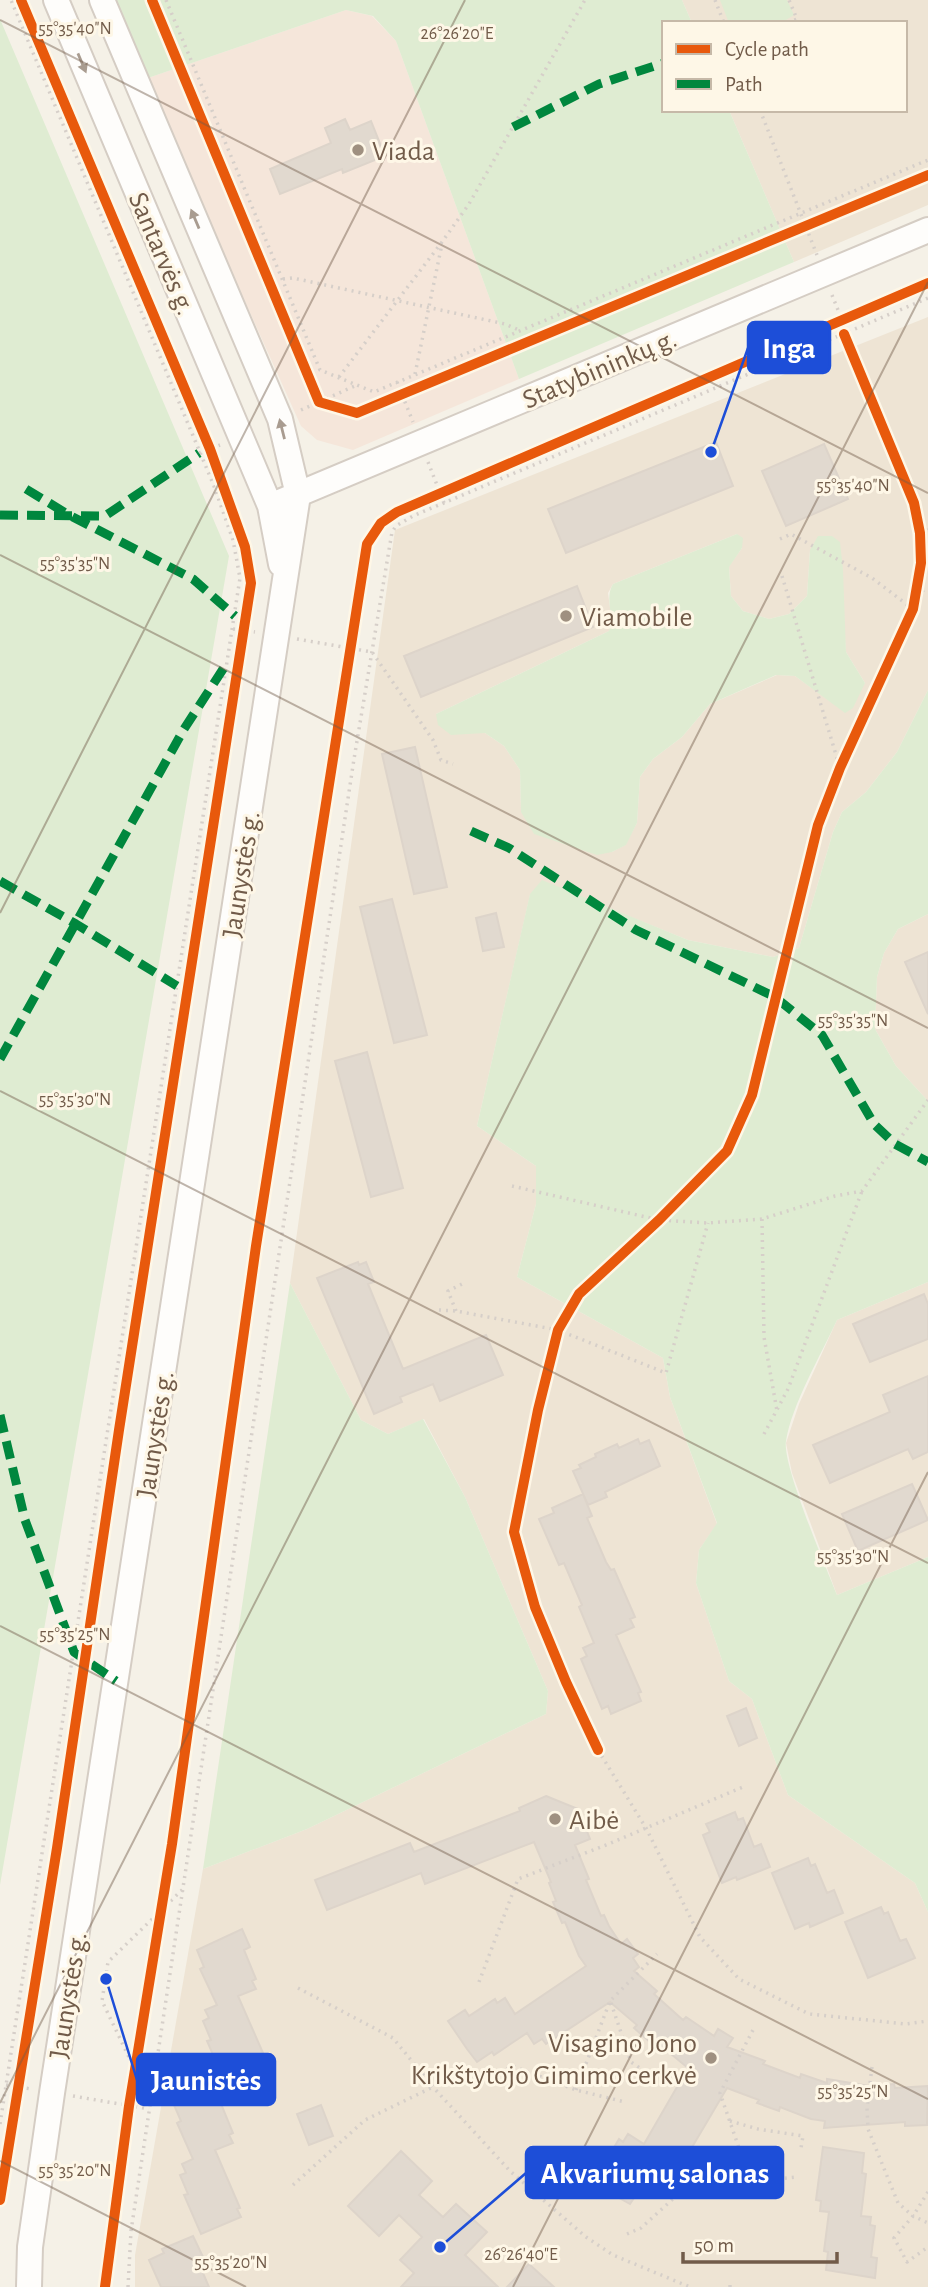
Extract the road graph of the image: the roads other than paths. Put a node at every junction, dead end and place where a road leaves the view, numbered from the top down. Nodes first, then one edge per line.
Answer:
1 (56, 0) edge
2 (102, 0) edge
3 (928, 230) edge
4 (298, 495) junction
5 (270, 506) junction
6 (285, 582) junction
7 (29, 2287) edge

1 -> 5 street, Santarvės g.
4 -> 2 street, Santarvės g.
3 - 4 street, Statybininkų g.
4 - 5 street, Statybininkų g.
4 - 6 street, Jaunystės g.
5 - 6 street, Jaunystės g.
6 - 7 street, Jaunystės g.

